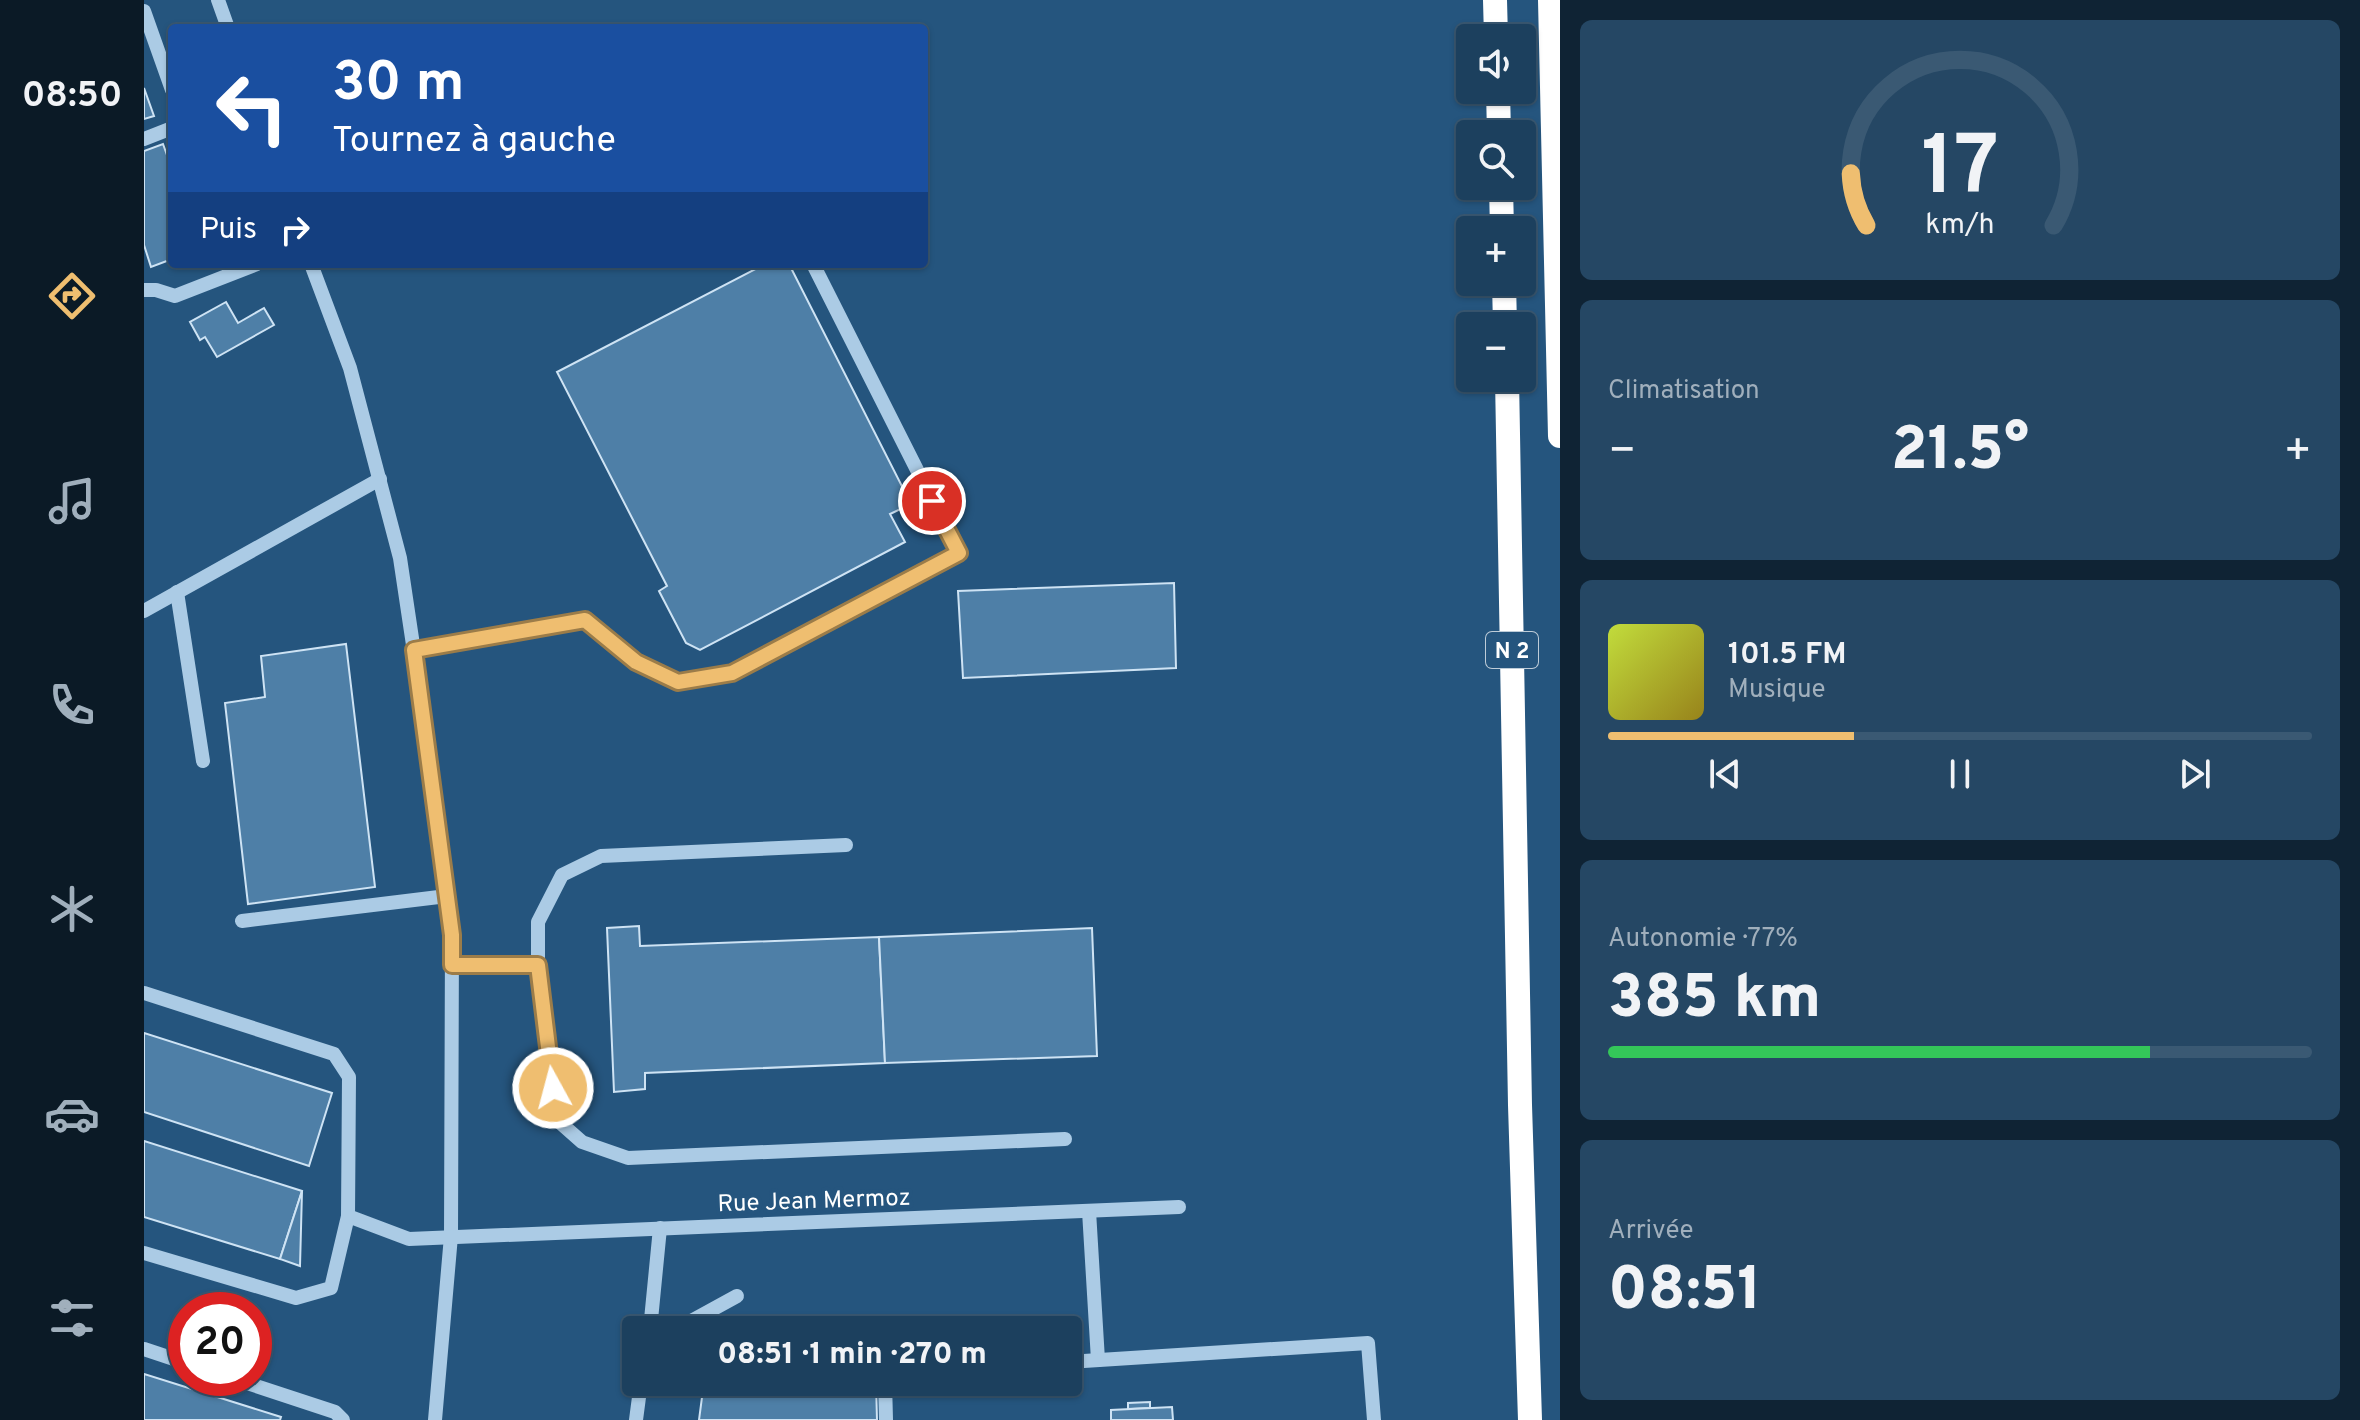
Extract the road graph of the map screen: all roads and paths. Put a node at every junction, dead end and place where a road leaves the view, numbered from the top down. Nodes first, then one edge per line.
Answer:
1 (218, 0) edge
2 (1495, 0) edge
3 (1550, 0) edge
4 (144, 11) edge
5 (227, 24) edge
6 (1496, 24) edge
7 (168, 79) edge
8 (168, 130) edge
9 (144, 139) edge
10 (237, 268) edge
11 (312, 268) edge
12 (815, 268) edge
13 (144, 290) edge
14 (1507, 392) edge
15 (1560, 436) edge
16 (380, 479) junction
17 (177, 592) junction
18 (144, 611) edge
19 (414, 650) junction
20 (203, 761) dead end
21 (846, 845) dead end
22 (447, 896) junction
23 (242, 921) dead end
24 (452, 965) junction
25 (538, 965) junction
26 (144, 993) edge
27 (1065, 1139) dead end
28 (1179, 1207) dead end
29 (1089, 1211) junction
30 (348, 1216) junction
31 (660, 1228) junction
32 (451, 1236) junction
33 (144, 1253) edge
34 (737, 1296) dead end
35 (651, 1316) edge
36 (701, 1316) edge
37 (144, 1349) edge
38 (168, 1357) edge
39 (1098, 1360) junction
40 (1082, 1361) edge
41 (272, 1391) edge
42 (639, 1396) edge
43 (885, 1396) edge
44 (343, 1420) edge
45 (435, 1420) edge
46 (636, 1420) edge
47 (886, 1420) edge
48 (1374, 1420) edge
49 (1530, 1420) edge

1 - 5 street
2 - 6 highway
3 - 15 highway
4 - 7 street
8 - 9 street
10 - 13 street
11 - 16 street
12 - 19 street
14 - 49 highway, N 2
16 - 17 street
16 - 19 street
17 - 18 street
17 - 20 street
19 - 22 street
21 - 25 street
22 - 23 street
22 - 24 street
24 - 25 street
24 - 32 street
25 - 27 street
26 - 30 street
28 - 29 street, Rue Jean Mermoz
29 - 31 street, Rue Jean Mermoz
29 - 39 street
30 - 32 street, Rue Jean Mermoz
30 - 33 street
31 - 32 street, Rue Jean Mermoz
31 - 35 street
32 - 45 street
34 - 36 street
37 - 38 street
39 - 40 street
39 - 48 street
41 - 44 street
42 - 46 street
43 - 47 street

